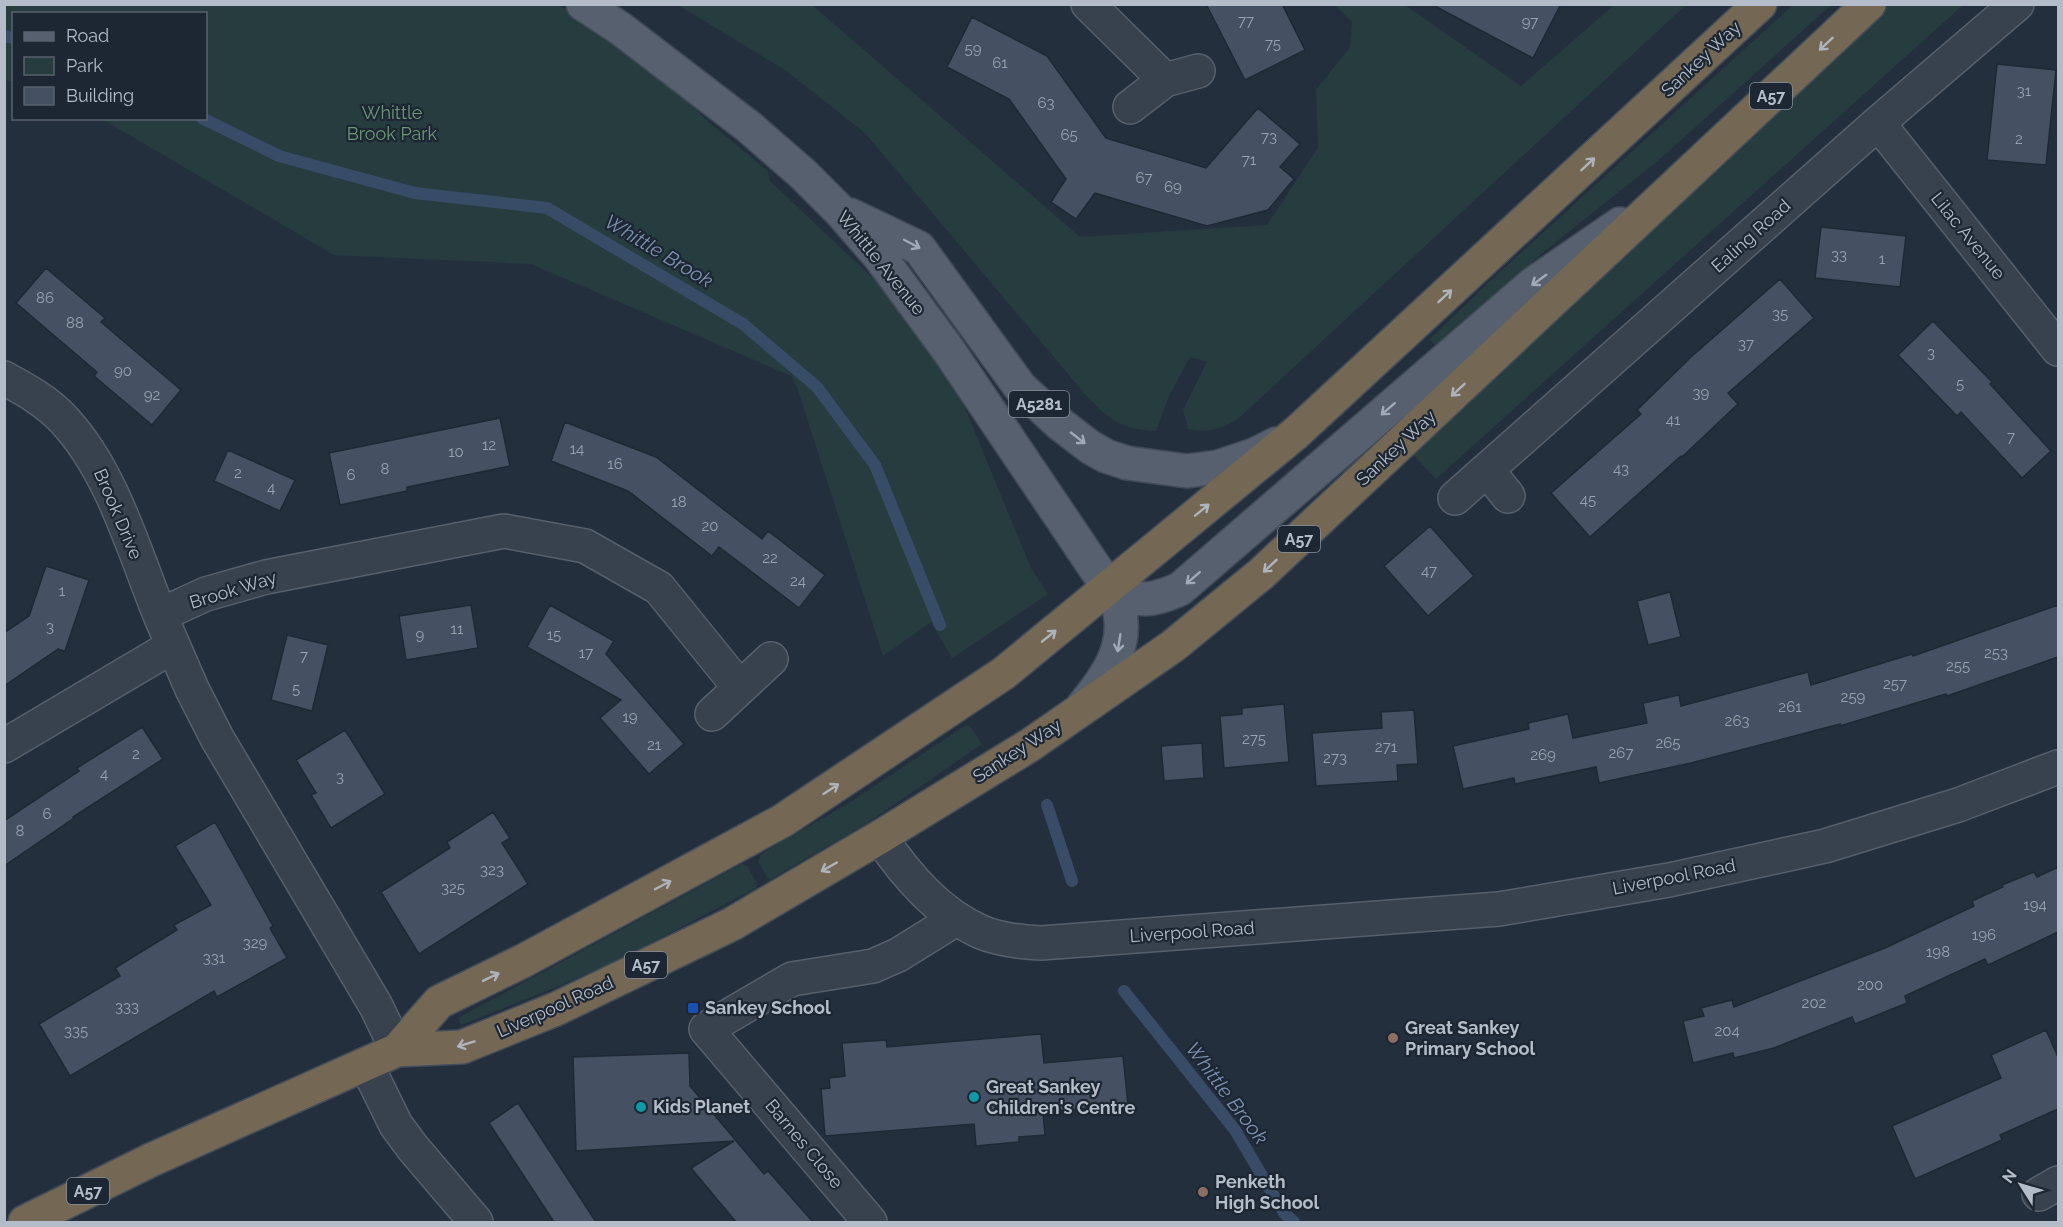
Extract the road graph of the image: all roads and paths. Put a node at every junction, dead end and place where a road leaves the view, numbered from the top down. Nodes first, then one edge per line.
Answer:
1 (584, 4) edge
2 (1088, 4) edge
3 (1760, 4) edge
4 (1869, 4) edge
5 (2017, 4) edge
6 (1198, 71) dead end
7 (1165, 80) junction
8 (1130, 107) dead end
9 (1878, 123) junction
10 (1673, 187) junction
11 (840, 211) junction
12 (2058, 349) edge
13 (4, 378) edge
14 (1296, 433) junction
15 (1487, 470) junction
16 (1508, 496) dead end
17 (1455, 498) dead end
18 (1108, 587) junction
19 (160, 615) junction
20 (173, 646) junction
21 (771, 659) dead end
22 (740, 688) junction
23 (1081, 708) junction
24 (712, 714) dead end
25 (4, 746) edge
26 (2058, 767) edge
27 (782, 821) joint
28 (880, 837) junction
29 (956, 919) junction
30 (396, 1050) junction
31 (366, 1064) junction
32 (25, 1222) edge
33 (476, 1222) edge
34 (870, 1222) edge

1 - 11 main road, Whittle Avenue / A5281
2 - 7 street
14 -> 3 highway, Sankey Way / A57
4 -> 10 highway, Sankey Way / A57
5 - 9 street, Ealing Road
6 - 7 street
7 - 8 street
9 - 12 street, Lilac Avenue
9 - 15 street, Ealing Road
10 -> 18 main road
10 -> 23 highway, Sankey Way / A57
11 -> 14 main road, A5281
11 - 18 main road, Whittle Avenue / A5281
13 - 19 street, Brook Drive
18 -> 14 highway, Sankey Way / A57
15 - 16 street
15 - 17 street, Ealing Road
18 -> 23 main road, Whittle Avenue
27 -> 18 highway, Sankey Way / A57
19 - 20 street
19 - 22 street, Brook Way
20 - 25 street
20 - 30 street
21 - 22 street
22 - 24 street
23 - 28 highway, Sankey Way / A57
26 - 29 street, Liverpool Road
30 -> 27 highway, Liverpool Road / A57
28 - 29 street, Liverpool Road
28 -> 30 highway, Liverpool Road / A57
29 - 34 street, Barnes Close
30 - 31 highway, Liverpool Road / A57
31 - 32 highway, Liverpool Road / A57
31 - 33 street

